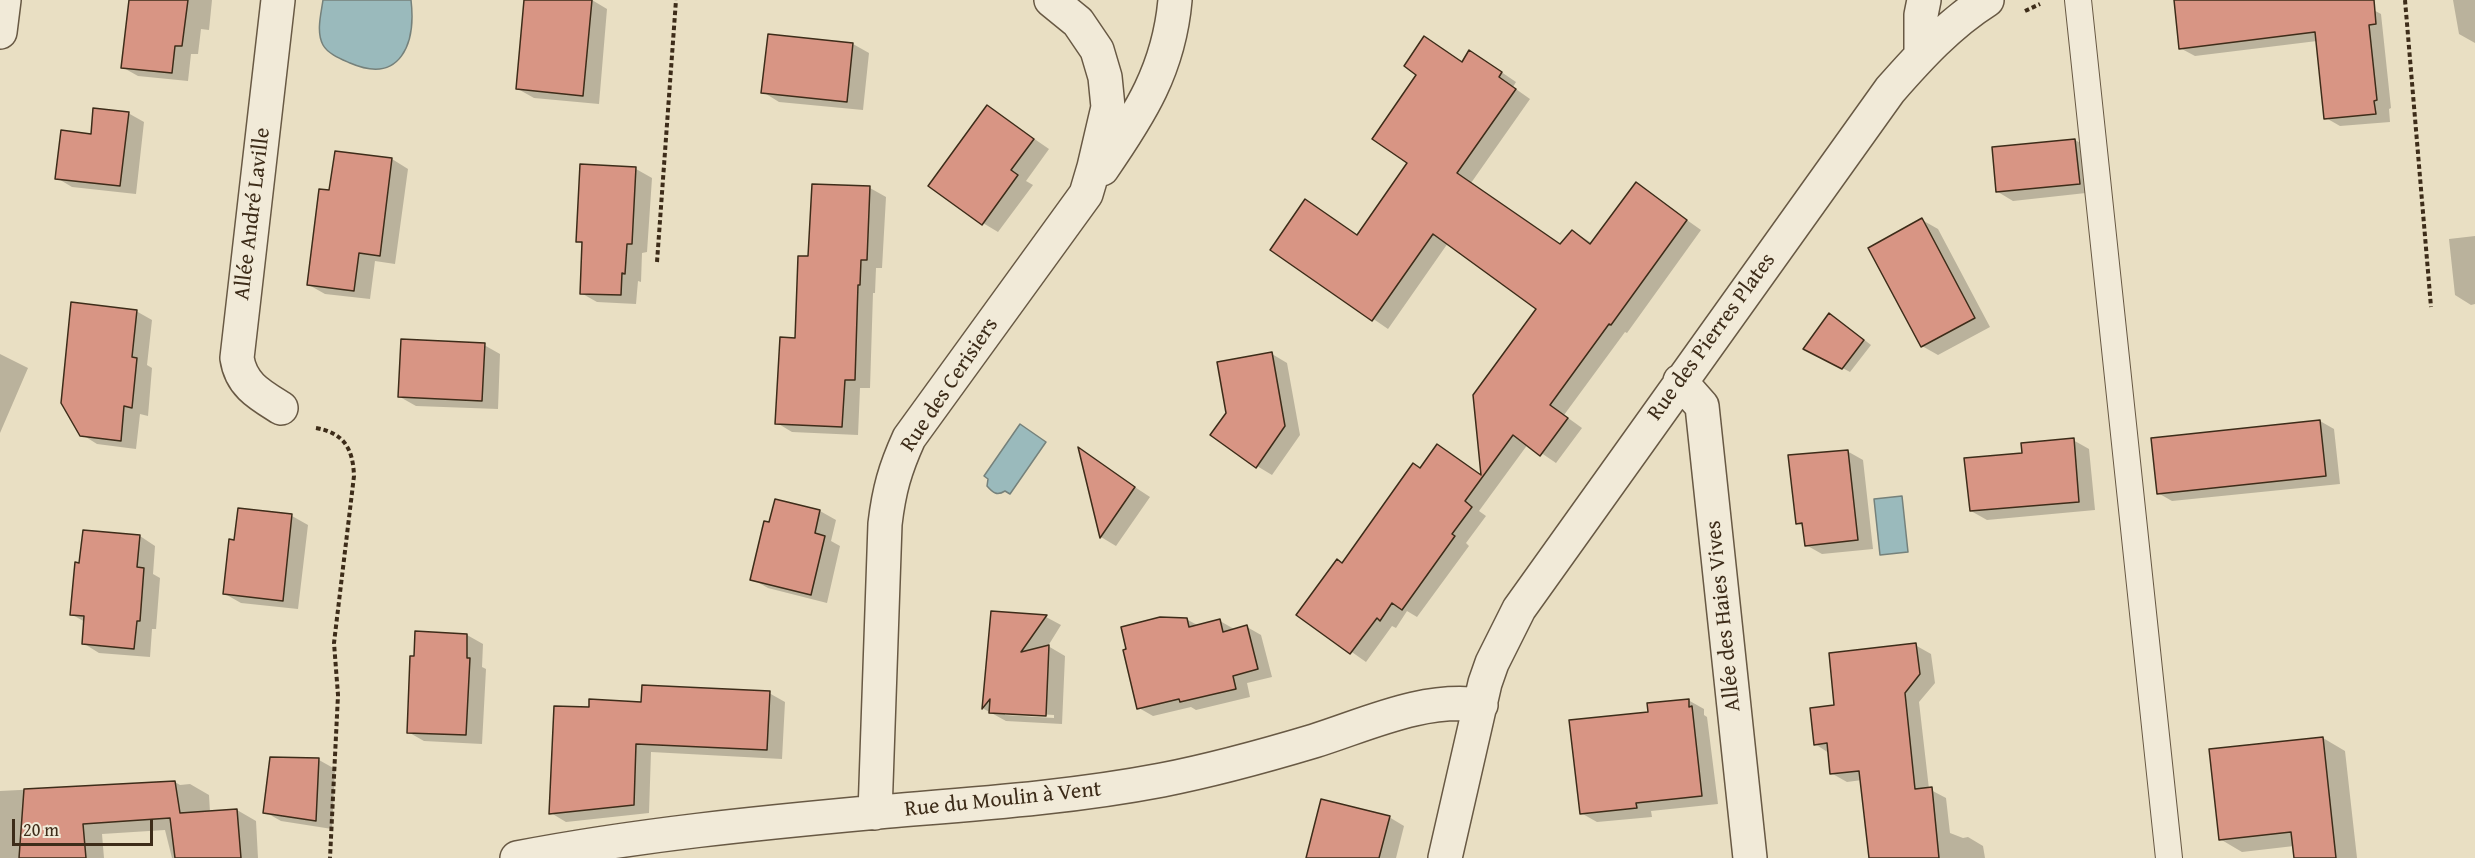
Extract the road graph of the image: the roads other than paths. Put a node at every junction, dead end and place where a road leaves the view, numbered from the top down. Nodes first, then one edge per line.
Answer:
1 (4, 0) edge
2 (278, 0) edge
3 (1175, 0) edge
4 (1924, 0) edge
5 (2078, 0) edge
6 (1057, 1) edge
7 (1966, 5) edge
8 (0, 32) edge
9 (1921, 55) junction
10 (1086, 194) junction
11 (1680, 381) junction
12 (281, 408) road end
13 (1481, 705) junction
14 (874, 813) junction
15 (517, 858) edge
16 (1445, 858) edge
17 (1750, 858) edge
18 (2169, 858) edge

1 - 8 street
2 - 12 street, Allée André Laville
3 - 10 street
4 - 9 street
5 - 18 lane
6 - 10 street, Rue des Cerisiers
7 - 9 street, Rue des Pierres Plates
9 - 11 street, Rue des Pierres Plates
10 - 14 street, Rue des Cerisiers
11 - 13 street, Rue des Pierres Plates
11 - 17 street, Allée des Haies Vives
13 - 14 street, Rue du Moulin à Vent
13 - 16 street, Rue des Pierres Plates
14 - 15 street, Rue du Moulin à Vent

